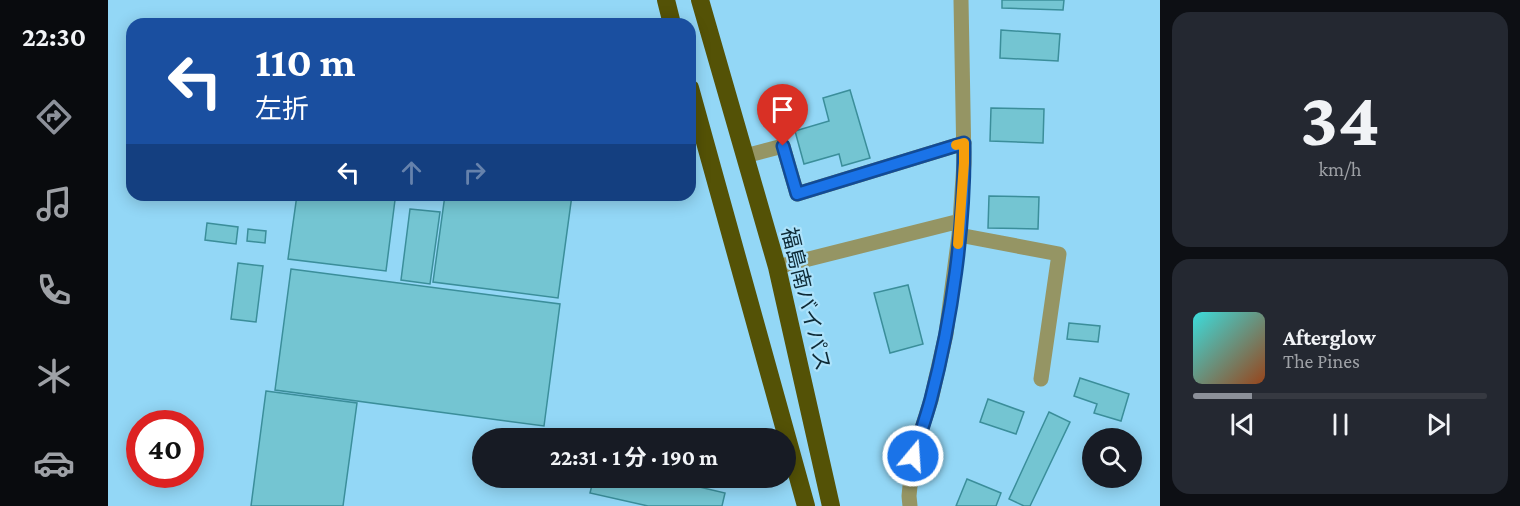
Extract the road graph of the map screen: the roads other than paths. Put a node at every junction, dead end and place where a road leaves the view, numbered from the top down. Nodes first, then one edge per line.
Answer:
1 (666, 0) edge
2 (700, 0) edge
3 (961, 0) edge
4 (670, 18) edge
5 (696, 110) edge
6 (964, 143) junction
7 (745, 156) junction
8 (960, 228) junction
9 (777, 267) junction
10 (1041, 379) dead end
11 (806, 506) edge
12 (831, 506) edge
13 (910, 506) edge

1 - 4 highway
2 - 7 highway, 福島南バイパス
3 - 6 street
5 - 11 highway
6 - 7 street
6 - 8 street
7 - 9 highway, 福島南バイパス
8 - 9 street
8 - 10 street
8 - 13 street
9 - 12 highway, 福島南バイパス

